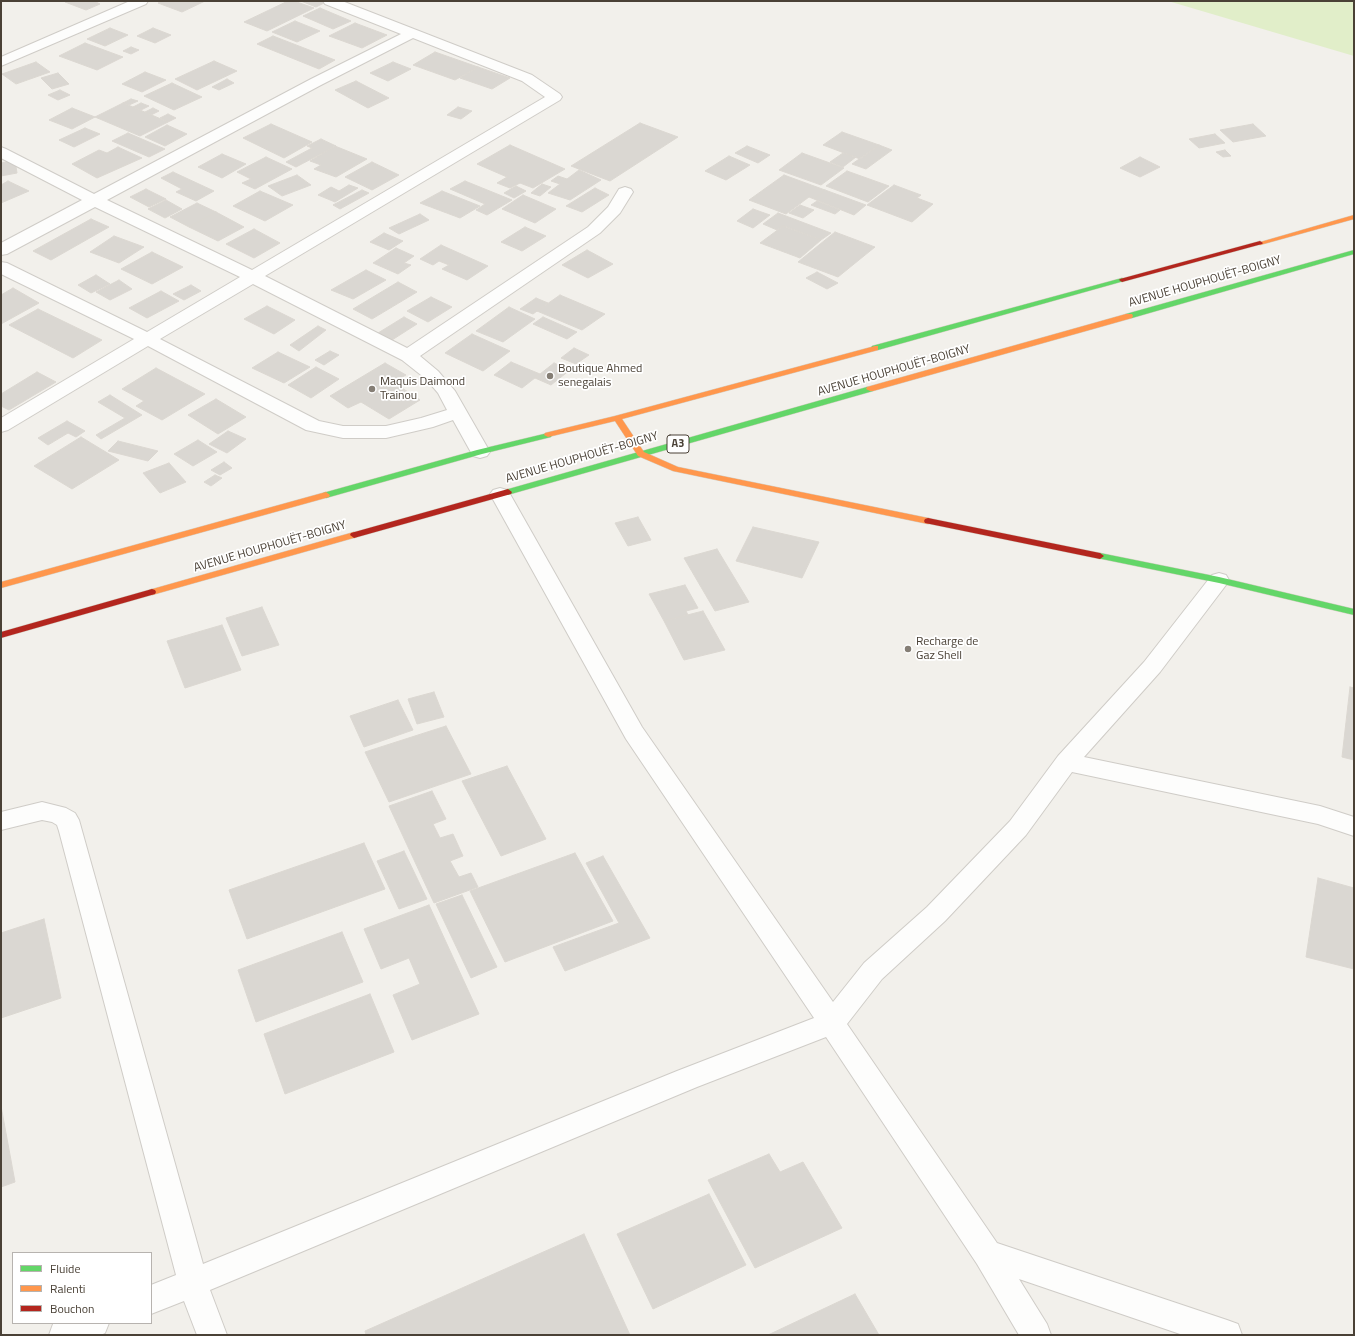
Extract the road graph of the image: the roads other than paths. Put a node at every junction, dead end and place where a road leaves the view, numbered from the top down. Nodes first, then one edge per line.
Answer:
1 (141, 1) edge
2 (330, 1) edge
3 (411, 34) junction
4 (1, 62) edge
5 (1, 152) edge
6 (625, 192) dead end
7 (94, 200) junction
8 (1354, 217) edge
9 (1, 250) edge
10 (1354, 252) edge
11 (1, 267) edge
12 (253, 277) junction
13 (147, 339) junction
14 (408, 356) junction
15 (458, 412) junction
16 (617, 418) junction
17 (1, 426) edge
18 (480, 452) junction
19 (641, 454) junction
20 (500, 494) junction
21 (1219, 580) junction
22 (1, 584) edge
23 (1354, 612) edge
24 (1, 636) edge
25 (1066, 762) junction
26 (1, 821) edge
27 (1354, 827) edge
28 (832, 1023) junction
29 (987, 1254) junction
30 (193, 1283) junction
31 (152, 1300) edge
32 (92, 1324) edge
33 (64, 1335) edge
34 (212, 1335) edge
35 (1036, 1335) edge
36 (1227, 1335) edge

1 - 4 street
2 - 3 street
3 - 7 street
3 - 12 street
5 - 7 street
6 - 14 street
7 - 9 street
7 - 12 street
8 - 16 main road, AVENUE HOUPHOUËT-BOIGNY
10 - 19 main road, AVENUE HOUPHOUËT-BOIGNY / A3
11 - 13 street
12 - 13 street
12 - 14 street
13 - 15 street
13 - 17 street
14 - 15 street
15 - 18 street
16 - 18 main road, AVENUE HOUPHOUËT-BOIGNY
16 - 19 main road
18 - 22 main road, AVENUE HOUPHOUËT-BOIGNY
19 - 20 main road, AVENUE HOUPHOUËT-BOIGNY / A3
19 - 21 main road
20 - 24 main road, AVENUE HOUPHOUËT-BOIGNY / A3
20 - 28 street
21 - 23 main road
21 - 25 street
25 - 27 street
25 - 28 street
26 - 30 street
28 - 29 street
28 - 30 street
29 - 35 street
29 - 36 street
30 - 31 street
30 - 34 street
32 - 33 street

